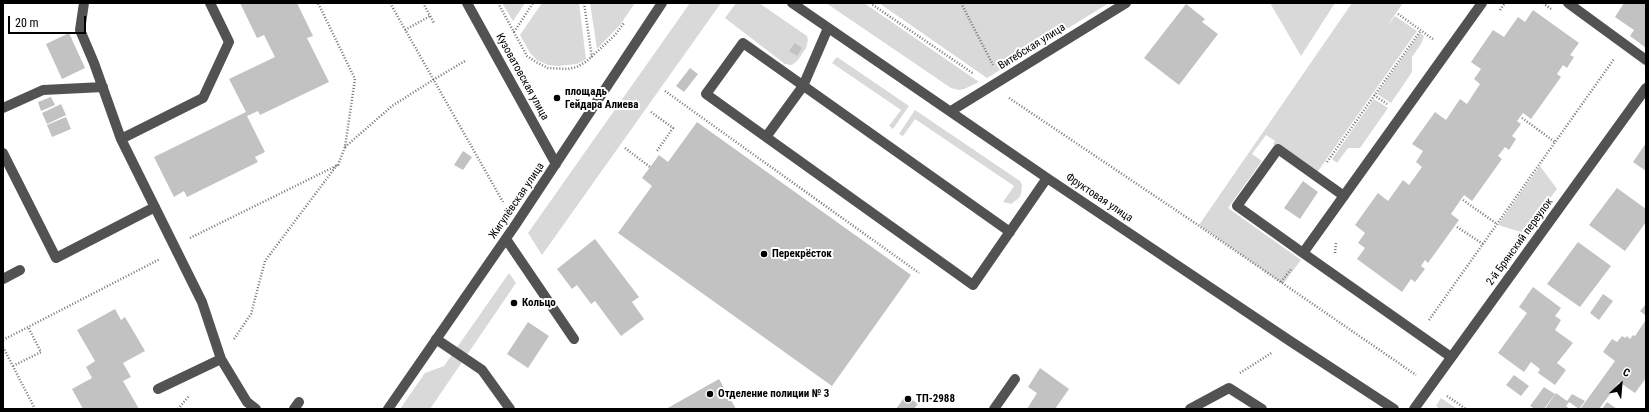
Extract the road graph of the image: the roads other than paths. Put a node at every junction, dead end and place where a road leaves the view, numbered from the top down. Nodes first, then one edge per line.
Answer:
1 (84, 3) edge
2 (210, 3) edge
3 (467, 3) edge
4 (662, 3) edge
5 (792, 3) edge
6 (1126, 3) edge
7 (1482, 3) edge
8 (1568, 3) edge
9 (828, 28) junction
10 (1646, 60) edge
11 (803, 86) junction
12 (103, 87) junction
13 (1646, 88) edge
14 (3, 108) edge
15 (951, 111) junction
16 (766, 137) junction
17 (121, 139) junction
18 (3, 153) edge
19 (556, 164) junction
20 (1047, 178) junction
21 (1344, 196) junction
22 (156, 207) junction
23 (1010, 232) junction
24 (506, 239) junction
25 (1303, 253) junction
26 (20, 270) dead end
27 (3, 279) edge
28 (436, 339) junction
29 (574, 339) dead end
30 (1451, 357) junction
31 (220, 359) junction
32 (1016, 379) dead end
33 (158, 389) dead end
34 (256, 409) edge
35 (388, 409) edge
36 (510, 409) edge
37 (994, 409) edge
38 (1190, 409) edge
39 (1262, 409) edge
40 (1394, 409) edge
41 (1414, 409) edge

1 - 12 street
2 - 17 street
3 - 19 street, Кузоватовская улица
4 - 19 street, Жигулёвская улица
5 - 9 street, Фруктовая улица
6 - 15 street, Витебская улица
7 - 21 street
8 - 10 street
9 - 11 street
9 - 15 street, Фруктовая улица
11 - 16 street
11 - 16 street
11 - 23 street
12 - 14 street
12 - 17 street
13 - 30 street, 2-й Брянский переулок
15 - 20 street, Фруктовая улица
16 - 23 street
17 - 22 street
18 - 22 street
19 - 24 street, Жигулёвская улица
20 - 23 street
20 - 40 street, Фруктовая улица
21 - 25 street
21 - 25 street
22 - 31 street
24 - 28 street, Жигулёвская улица
24 - 29 street
25 - 30 street
26 - 27 street
28 - 35 street, Жигулёвская улица
28 - 36 street
30 - 41 street, 2-й Брянский переулок
31 - 33 street
31 - 34 street
32 - 37 street
38 - 39 street

